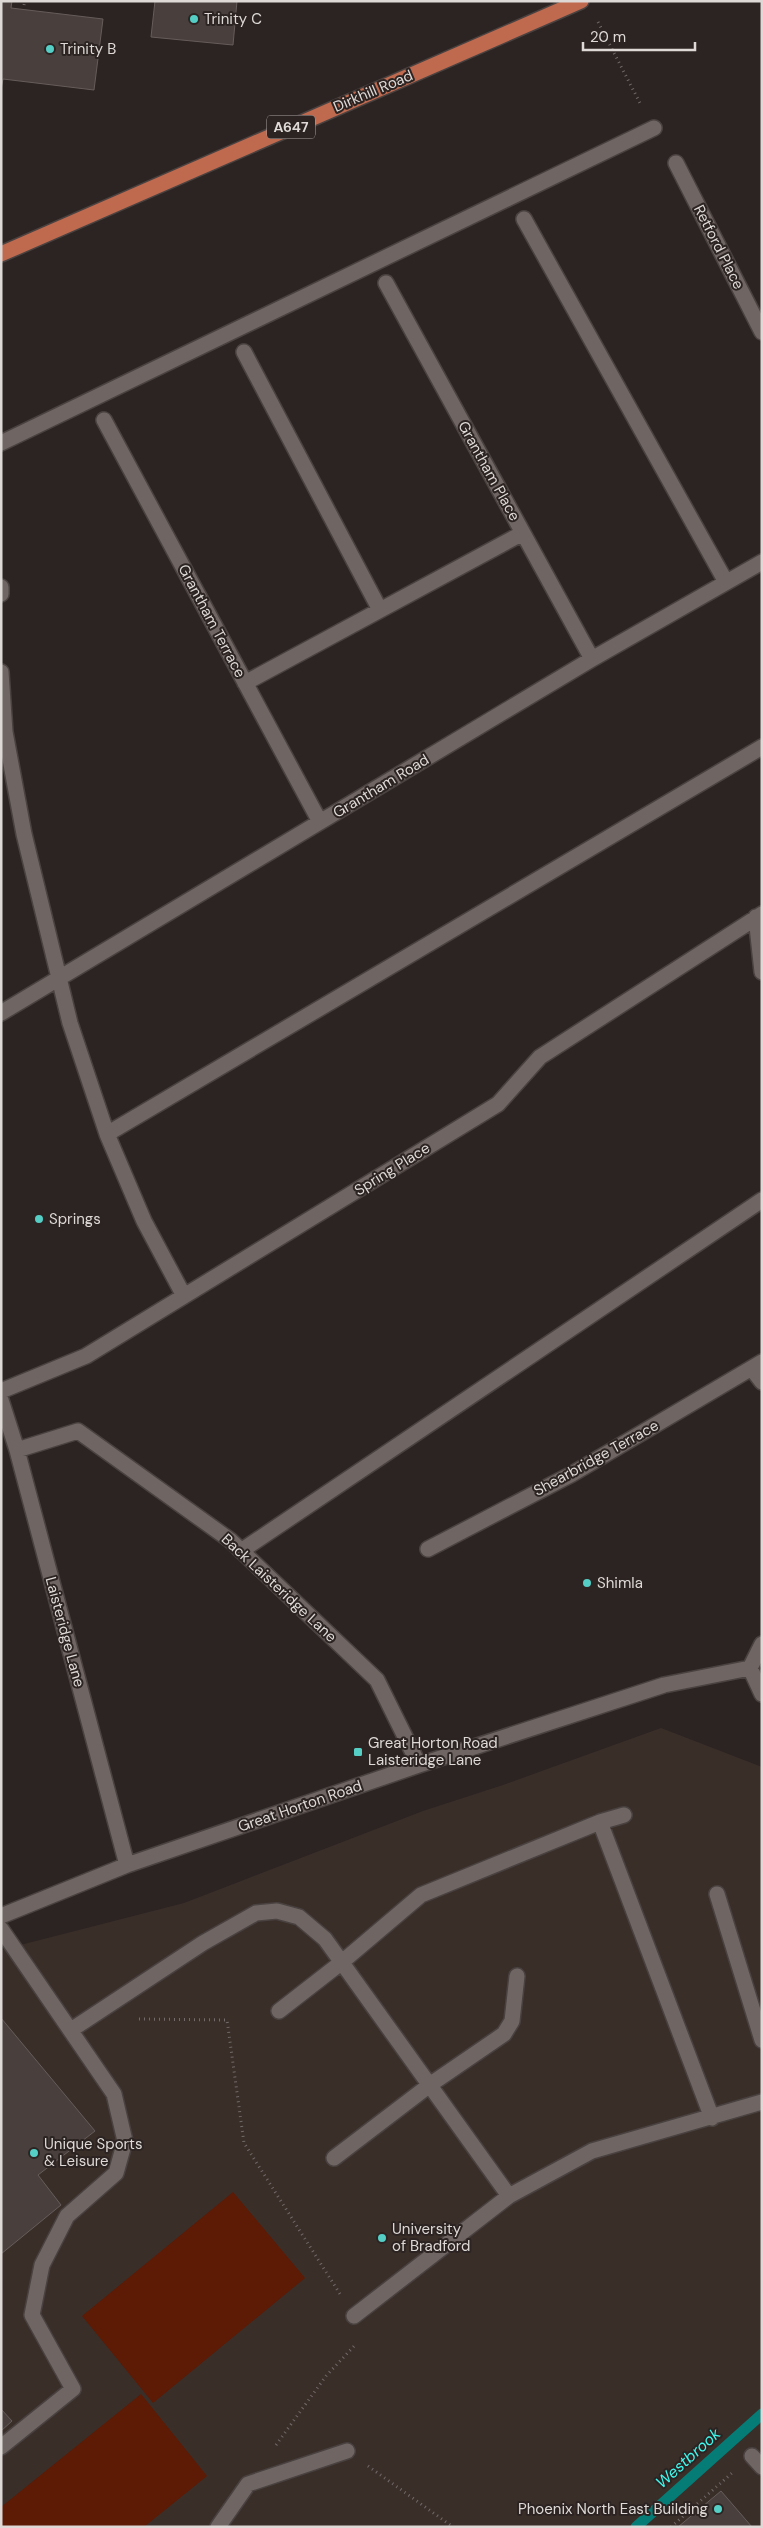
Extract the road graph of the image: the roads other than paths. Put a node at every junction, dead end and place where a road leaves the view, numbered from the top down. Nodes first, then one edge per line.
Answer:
1 (581, 1) edge
2 (654, 128) road end
3 (676, 163) dead end
4 (524, 219) dead end
5 (1, 254) edge
6 (386, 282) dead end
7 (762, 332) edge
8 (244, 352) dead end
9 (104, 420) dead end
10 (1, 443) edge
11 (523, 533) junction
12 (762, 562) edge
13 (726, 582) junction
14 (1, 586) edge
15 (1, 594) edge
16 (380, 610) junction
17 (592, 659) junction
18 (1, 672) edge
19 (245, 683) junction
20 (762, 747) edge
21 (320, 822) junction
22 (759, 915) edge
23 (762, 972) edge
24 (60, 979) junction
25 (1, 1013) edge
26 (107, 1134) junction
27 (762, 1200) edge
28 (184, 1296) junction
29 (757, 1365) edge
30 (762, 1382) edge
31 (1, 1392) edge
32 (1, 1400) edge
33 (16, 1450) junction
34 (428, 1549) dead end
35 (241, 1551) junction
36 (762, 1644) edge
37 (750, 1668) junction
38 (762, 1694) edge
39 (419, 1765) junction
40 (624, 1815) dead end
41 (600, 1822) junction
42 (127, 1865) junction
43 (717, 1894) dead end
44 (1, 1916) edge
45 (1, 1929) edge
46 (342, 1962) junction
47 (517, 1976) dead end
48 (279, 2011) dead end
49 (70, 2030) junction
50 (762, 2040) edge
51 (431, 2084) junction
52 (762, 2102) edge
53 (712, 2118) junction
54 (334, 2158) dead end
55 (509, 2196) junction
56 (354, 2316) road end
57 (1, 2447) edge
58 (347, 2451) road end
59 (218, 2527) edge

1 - 5 main road, Dirkhill Road / A647
2 - 10 street
3 - 7 street, Retford Place
4 - 13 street
6 - 11 street, Grantham Place
8 - 16 street
9 - 19 street, Grantham Terrace
11 - 16 street
11 - 17 street, Grantham Place
12 - 13 street, Grantham Road
13 - 17 street, Grantham Road
14 - 15 street
16 - 19 street
17 - 21 street, Grantham Road
18 - 24 street
19 - 21 street, Grantham Terrace
20 - 26 street
21 - 24 street, Grantham Road
22 - 23 street
22 - 28 street, Spring Place
24 - 25 street, Grantham Road
24 - 26 street
26 - 28 street
27 - 35 street
28 - 31 street, Spring Place
29 - 30 street
29 - 34 street, Shearbridge Terrace
32 - 33 street, Laisteridge Lane
33 - 35 street, Back Laisteridge Lane
33 - 42 street, Laisteridge Lane
35 - 39 street, Back Laisteridge Lane
36 - 37 street
37 - 38 street
37 - 39 street, Great Horton Road
39 - 42 street, Great Horton Road
40 - 41 street
41 - 46 street
41 - 53 street
42 - 44 street, Great Horton Road
43 - 50 street
45 - 49 street
46 - 48 street
46 - 49 street
46 - 51 street
47 - 51 street
49 - 57 street
51 - 54 street
51 - 55 street
52 - 53 street
53 - 55 street
55 - 56 street
58 - 59 street

